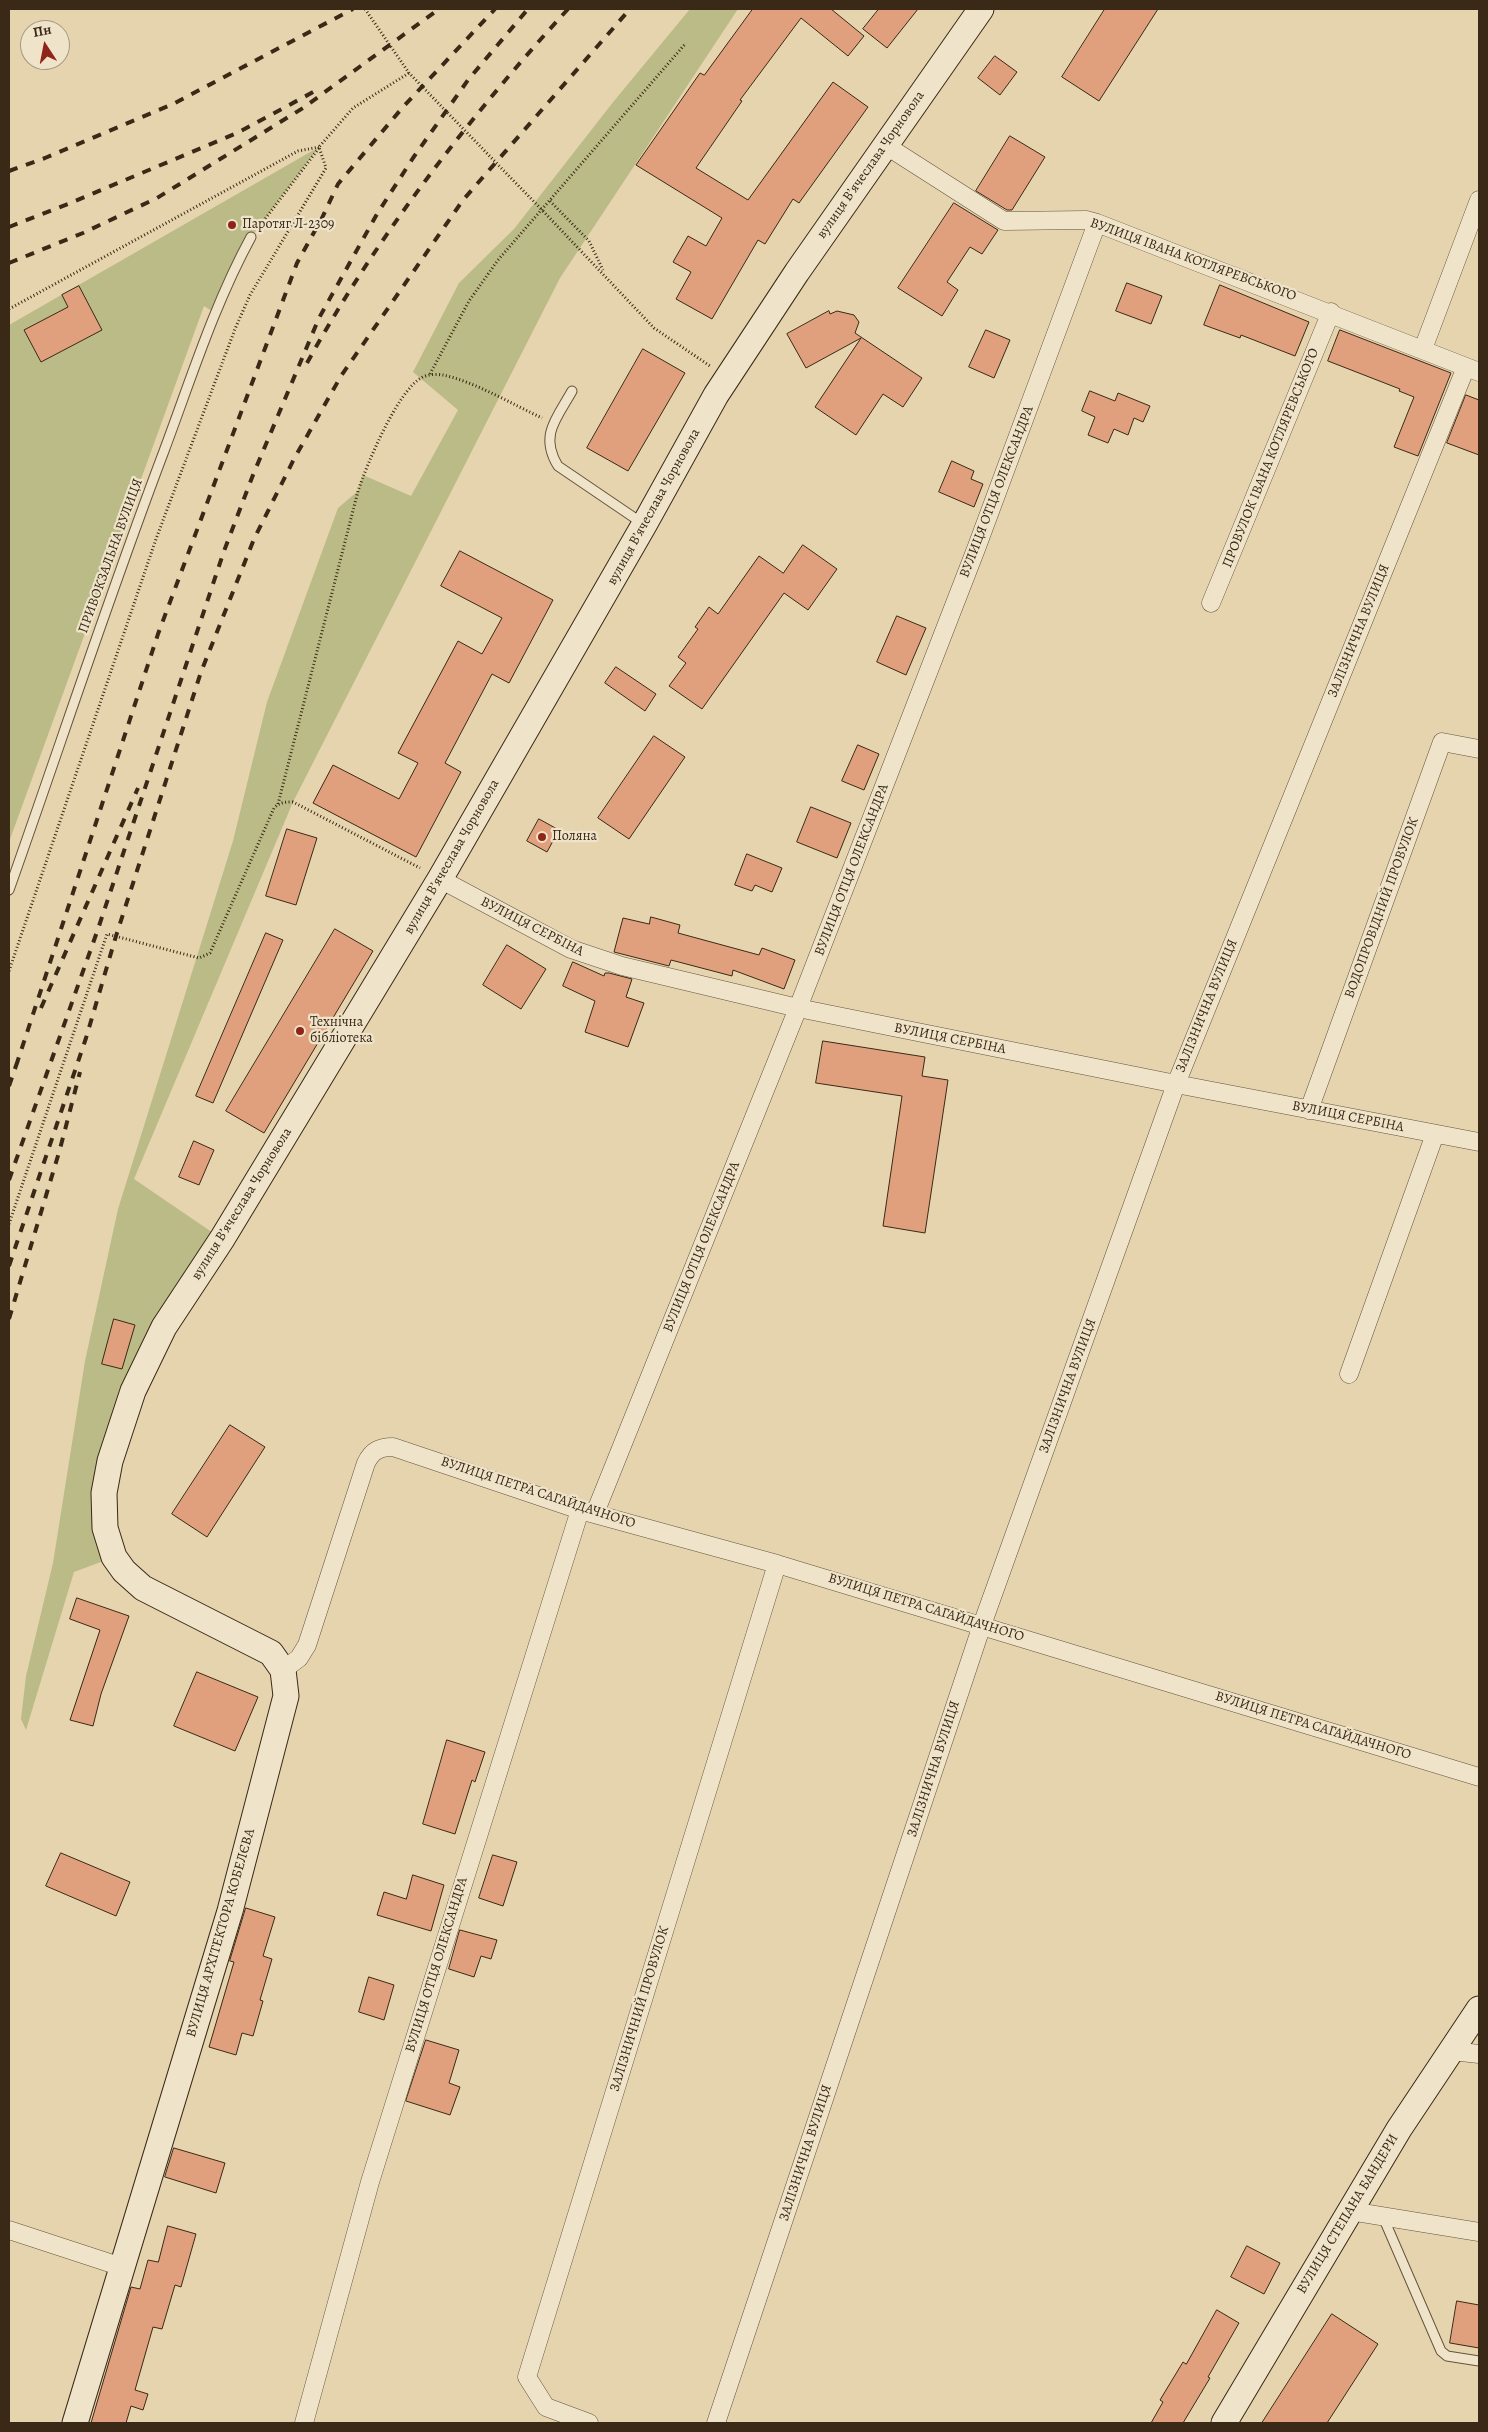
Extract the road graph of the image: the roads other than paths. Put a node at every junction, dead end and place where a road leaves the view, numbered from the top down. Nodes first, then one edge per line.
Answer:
1 (981, 9) edge
2 (885, 145) junction
3 (1479, 200) edge
4 (1097, 223) junction
5 (251, 237) road end
6 (1331, 312) junction
7 (1423, 350) junction
8 (1473, 369) edge
9 (572, 390) dead end
10 (644, 525) junction
11 (1211, 604) dead end
12 (1479, 749) edge
13 (440, 879) junction
14 (9, 890) edge
15 (798, 1008) junction
16 (1176, 1084) junction
17 (1309, 1110) junction
18 (1435, 1134) junction
19 (1479, 1142) edge
20 (1349, 1374) dead end
21 (587, 1512) junction
22 (777, 1564) junction
23 (982, 1625) junction
24 (283, 1670) junction
25 (1479, 1777) edge
26 (1479, 2009) edge
27 (1452, 2051) junction
28 (1479, 2054) edge
29 (1350, 2211) junction
30 (1383, 2216) junction
31 (9, 2230) edge
32 (1479, 2232) edge
33 (122, 2268) junction
34 (1479, 2361) edge
35 (75, 2423) edge
36 (304, 2423) edge
37 (589, 2423) edge
38 (716, 2423) edge
39 (1224, 2423) edge

1 - 2 street, вулиця Вʼячеслава Чорновола
2 - 4 street, ВУЛИЦЯ ІВАНА КОТЛЯРЕВСЬКОГО
2 - 10 street, вулиця Вʼячеслава Чорновола
3 - 7 street
4 - 6 street, ВУЛИЦЯ ІВАНА КОТЛЯРЕВСЬКОГО
4 - 15 street, ВУЛИЦЯ ОТЦЯ ОЛЕКСАНДРА
5 - 14 lane, ПРИВОКЗАЛЬНА ВУЛИЦЯ
6 - 7 street, ВУЛИЦЯ ІВАНА КОТЛЯРЕВСЬКОГО
6 - 11 street, ПРОВУЛОК ІВАНА КОТЛЯРЕВСЬКОГО
7 - 8 street, ВУЛИЦЯ ІВАНА КОТЛЯРЕВСЬКОГО
8 - 16 street, ЗАЛІЗНИЧНА ВУЛИЦЯ
9 - 10 lane
10 - 13 street, вулиця Вʼячеслава Чорновола
12 - 17 street, ВОДОПРОВІДНИЙ ПРОВУЛОК
13 - 15 street, ВУЛИЦЯ СЕРБІНА
13 - 24 street, вулиця Вʼячеслава Чорновола
15 - 16 street, ВУЛИЦЯ СЕРБІНА
15 - 21 street, ВУЛИЦЯ ОТЦЯ ОЛЕКСАНДРА
16 - 17 street, ВУЛИЦЯ СЕРБІНА
16 - 23 street, ЗАЛІЗНИЧНА ВУЛИЦЯ
17 - 18 street, ВУЛИЦЯ СЕРБІНА
18 - 19 street, ВУЛИЦЯ СЕРБІНА
18 - 20 street
21 - 22 street, ВУЛИЦЯ ПЕТРА САГАЙДАЧНОГО
21 - 24 street, ВУЛИЦЯ ПЕТРА САГАЙДАЧНОГО
21 - 36 street, ВУЛИЦЯ ОТЦЯ ОЛЕКСАНДРА
22 - 23 street, ВУЛИЦЯ ПЕТРА САГАЙДАЧНОГО
22 - 37 street, ЗАЛІЗНИЧНИЙ ПРОВУЛОК
23 - 25 street, ВУЛИЦЯ ПЕТРА САГАЙДАЧНОГО
23 - 38 street, ЗАЛІЗНИЧНА ВУЛИЦЯ
24 - 33 street, ВУЛИЦЯ АРХІТЕКТОРА КОБЕЛЄВА
26 - 27 street, ВУЛИЦЯ СТЕПАНА БАНДЕРИ
27 - 28 street
27 - 29 street, ВУЛИЦЯ СТЕПАНА БАНДЕРИ
29 - 30 street
29 - 39 street, ВУЛИЦЯ СТЕПАНА БАНДЕРИ
30 - 32 street
30 - 34 lane
31 - 33 street
33 - 35 street, ВУЛИЦЯ АРХІТЕКТОРА КОБЕЛЄВА

